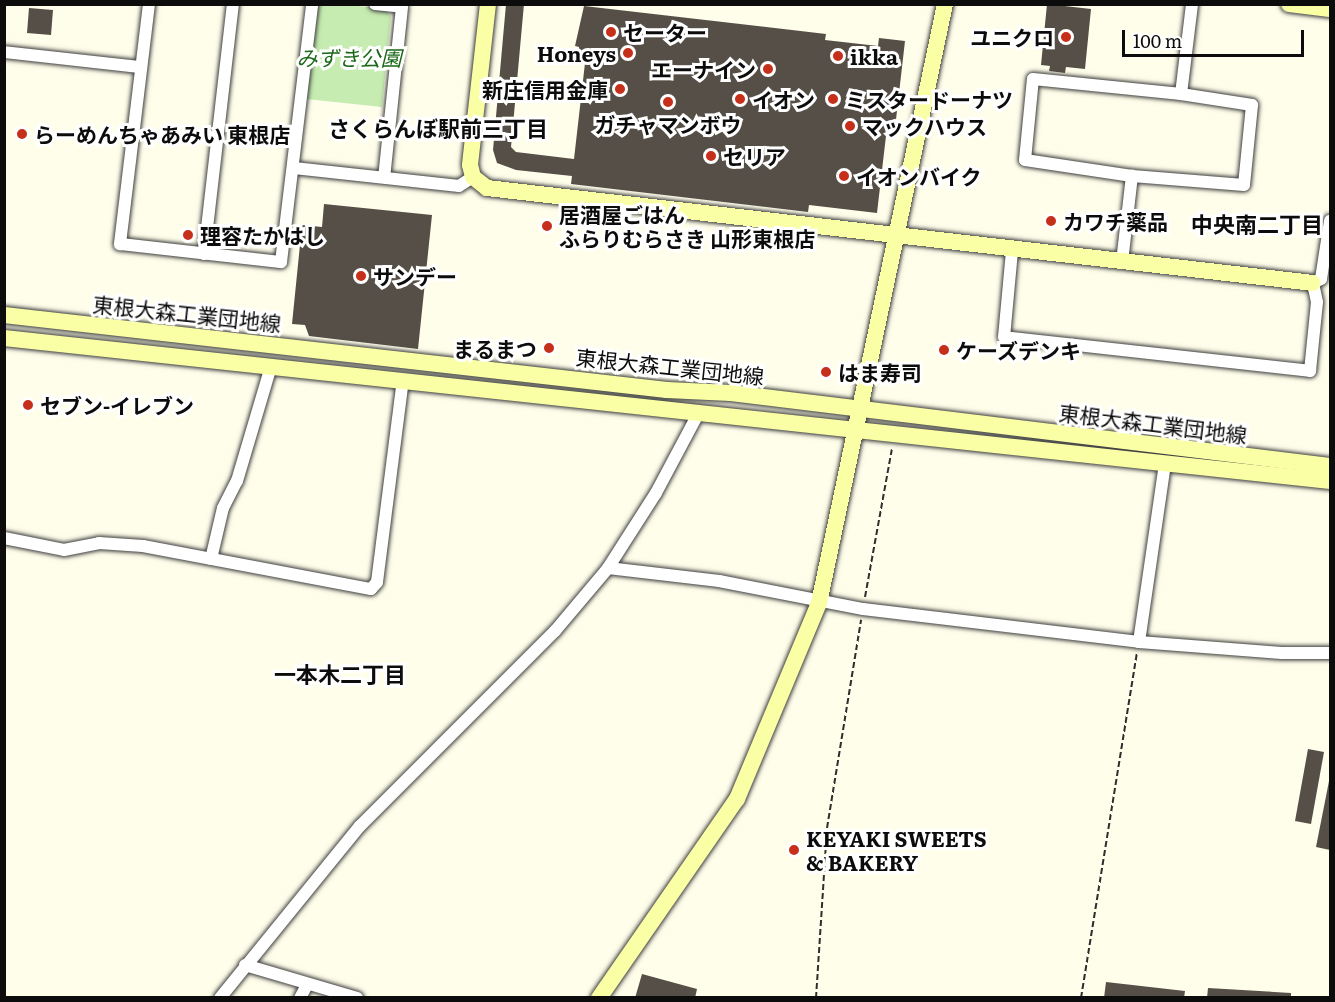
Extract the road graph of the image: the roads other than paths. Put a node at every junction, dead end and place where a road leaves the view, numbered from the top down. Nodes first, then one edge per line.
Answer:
1 (149, 4) edge
2 (233, 4) edge
3 (312, 4) edge
4 (375, 4) edge
5 (488, 4) edge
6 (945, 4) edge
7 (1192, 4) edge
8 (1289, 4) edge
9 (1330, 9) edge
10 (4, 52) edge
11 (140, 67) junction
12 (1181, 94) junction
13 (294, 168) junction
14 (1132, 176) junction
15 (384, 177) junction
16 (473, 177) junction
17 (1330, 221) edge
18 (895, 236) junction
19 (1012, 251) junction
20 (204, 254) junction
21 (1122, 262) junction
22 (1313, 283) junction
23 (4, 315) edge
24 (4, 338) edge
25 (271, 366) junction
26 (403, 380) junction
27 (858, 411) junction
28 (699, 412) junction
29 (857, 430) junction
30 (1165, 463) junction
31 (1330, 466) edge
32 (1330, 482) edge
33 (4, 538) edge
34 (211, 559) junction
35 (608, 568) junction
36 (819, 603) junction
37 (1139, 642) junction
38 (1330, 653) edge
39 (245, 965) junction
40 (307, 985) junction
41 (220, 998) edge
42 (300, 998) edge
43 (357, 998) edge
44 (599, 998) edge

1 - 11 street
2 - 20 street
3 - 13 street
4 - 15 street
5 - 16 main road
6 - 18 main road
7 - 12 street
8 - 9 main road
10 - 11 street
11 - 20 street
12 - 14 street
12 - 14 street
13 - 15 street
13 - 20 street
14 - 21 street
15 - 16 street
16 - 18 main road
17 - 22 street
18 - 19 main road
18 - 27 main road
19 - 21 main road
19 - 22 street
21 - 22 main road
23 - 27 main road, 東根大森工業団地線
24 - 25 main road, 東根大森工業団地線
25 - 26 main road, 東根大森工業団地線
25 - 34 street
26 - 28 main road, 東根大森工業団地線
26 - 34 street
27 - 29 main road
27 - 31 main road, 東根大森工業団地線
28 - 29 main road, 東根大森工業団地線
28 - 35 street
29 - 30 main road, 東根大森工業団地線
29 - 36 main road
30 - 32 main road, 東根大森工業団地線
30 - 37 street
33 - 34 street
35 - 36 street
35 - 39 street
36 - 37 street
36 - 44 main road
37 - 38 street
39 - 40 street
39 - 41 street
40 - 42 street
40 - 43 street

